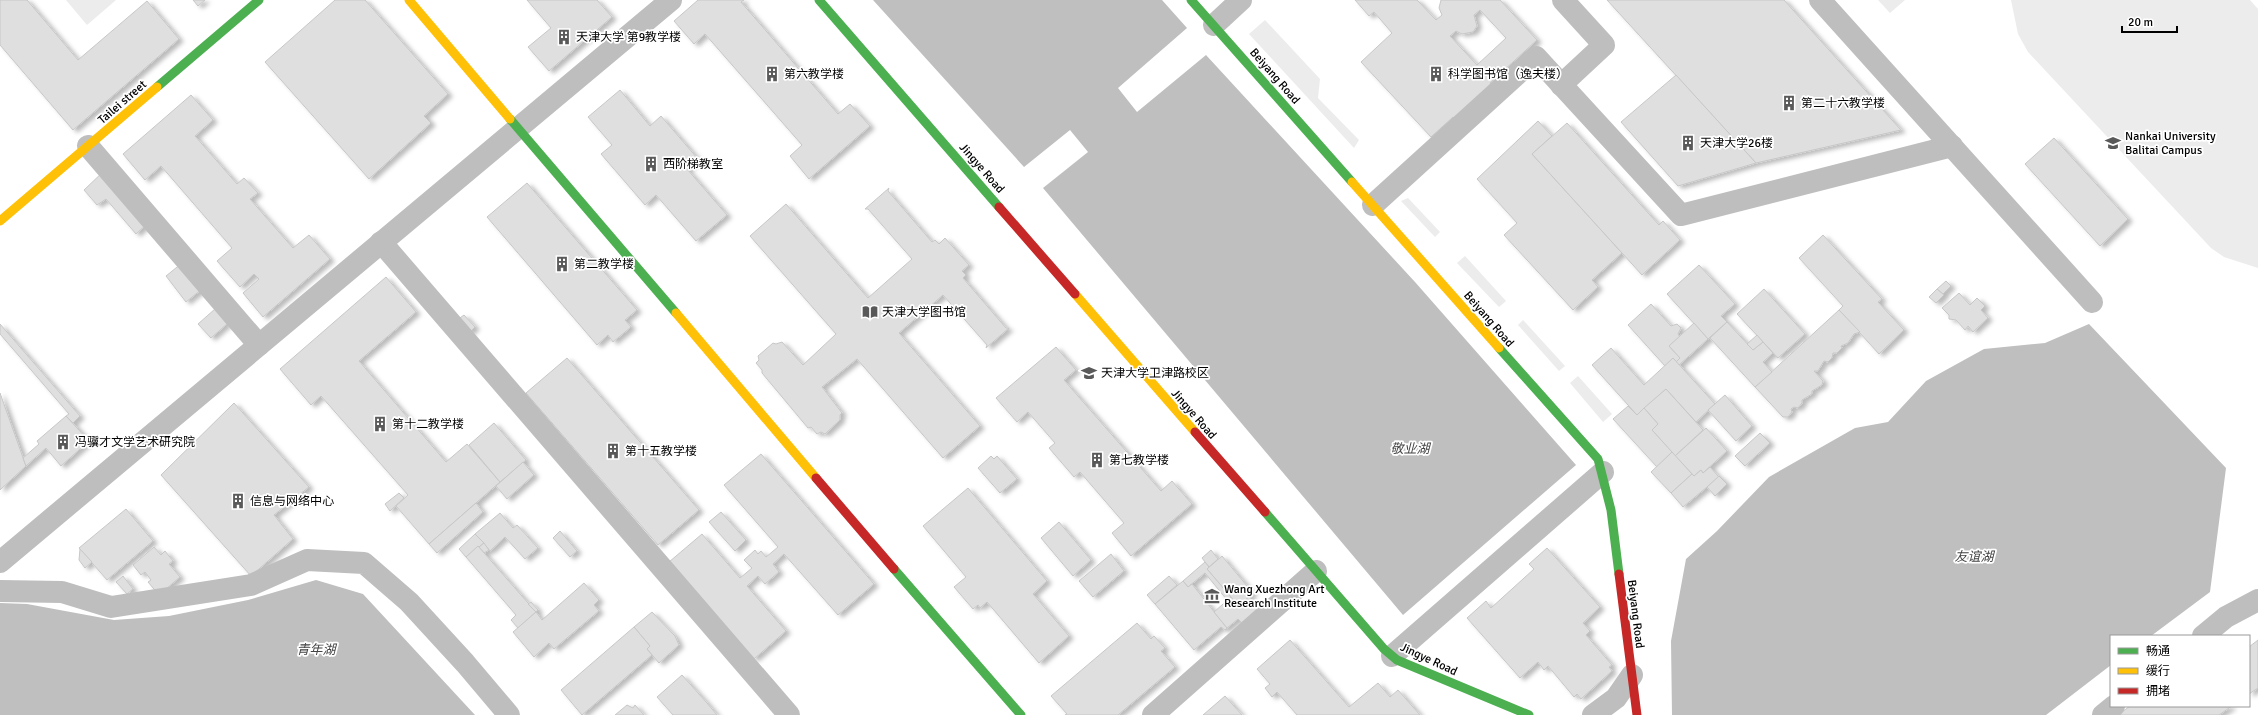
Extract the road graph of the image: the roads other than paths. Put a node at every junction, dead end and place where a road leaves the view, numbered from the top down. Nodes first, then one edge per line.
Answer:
1 (259, 0) edge
2 (409, 0) edge
3 (671, 0) edge
4 (819, 0) edge
5 (1191, 0) edge
6 (1241, 0) edge
7 (1563, 0) edge
8 (1820, 0) edge
9 (1214, 26) junction
10 (1561, 85) junction
11 (517, 128) junction
12 (88, 146) junction
13 (1952, 146) junction
14 (1372, 205) junction
15 (0, 221) edge
16 (381, 242) junction
17 (2092, 302) dead end
18 (259, 345) junction
19 (1602, 472) junction
20 (0, 562) edge
21 (1316, 571) junction
22 (0, 591) edge
23 (2258, 600) edge
24 (2204, 635) edge
25 (1392, 656) junction
26 (1632, 675) junction
27 (2113, 707) edge
28 (508, 715) edge
29 (789, 715) edge
30 (1021, 715) edge
31 (1154, 715) edge
32 (1529, 715) edge
33 (1593, 715) edge
34 (1637, 715) edge
35 (2103, 715) edge

1 - 12 street, Tailei street
2 - 11 street
3 - 11 street
4 - 21 street, Jingye Road
5 - 9 street, Beiyang Road
6 - 9 street
7 - 10 street
8 - 13 street
9 - 14 street, Beiyang Road
10 - 13 street
10 - 14 street
11 - 16 street
11 - 30 street
12 - 15 street, Tailei street
12 - 18 street
13 - 17 street
14 - 19 street, Beiyang Road
16 - 18 street
16 - 29 street
18 - 20 street
19 - 25 street
19 - 26 street, Beiyang Road
21 - 25 street, Jingye Road
21 - 31 street
22 - 28 street
23 - 24 street
25 - 32 street, Jingye Road
26 - 33 street
26 - 34 street, Beiyang Road
27 - 35 street

